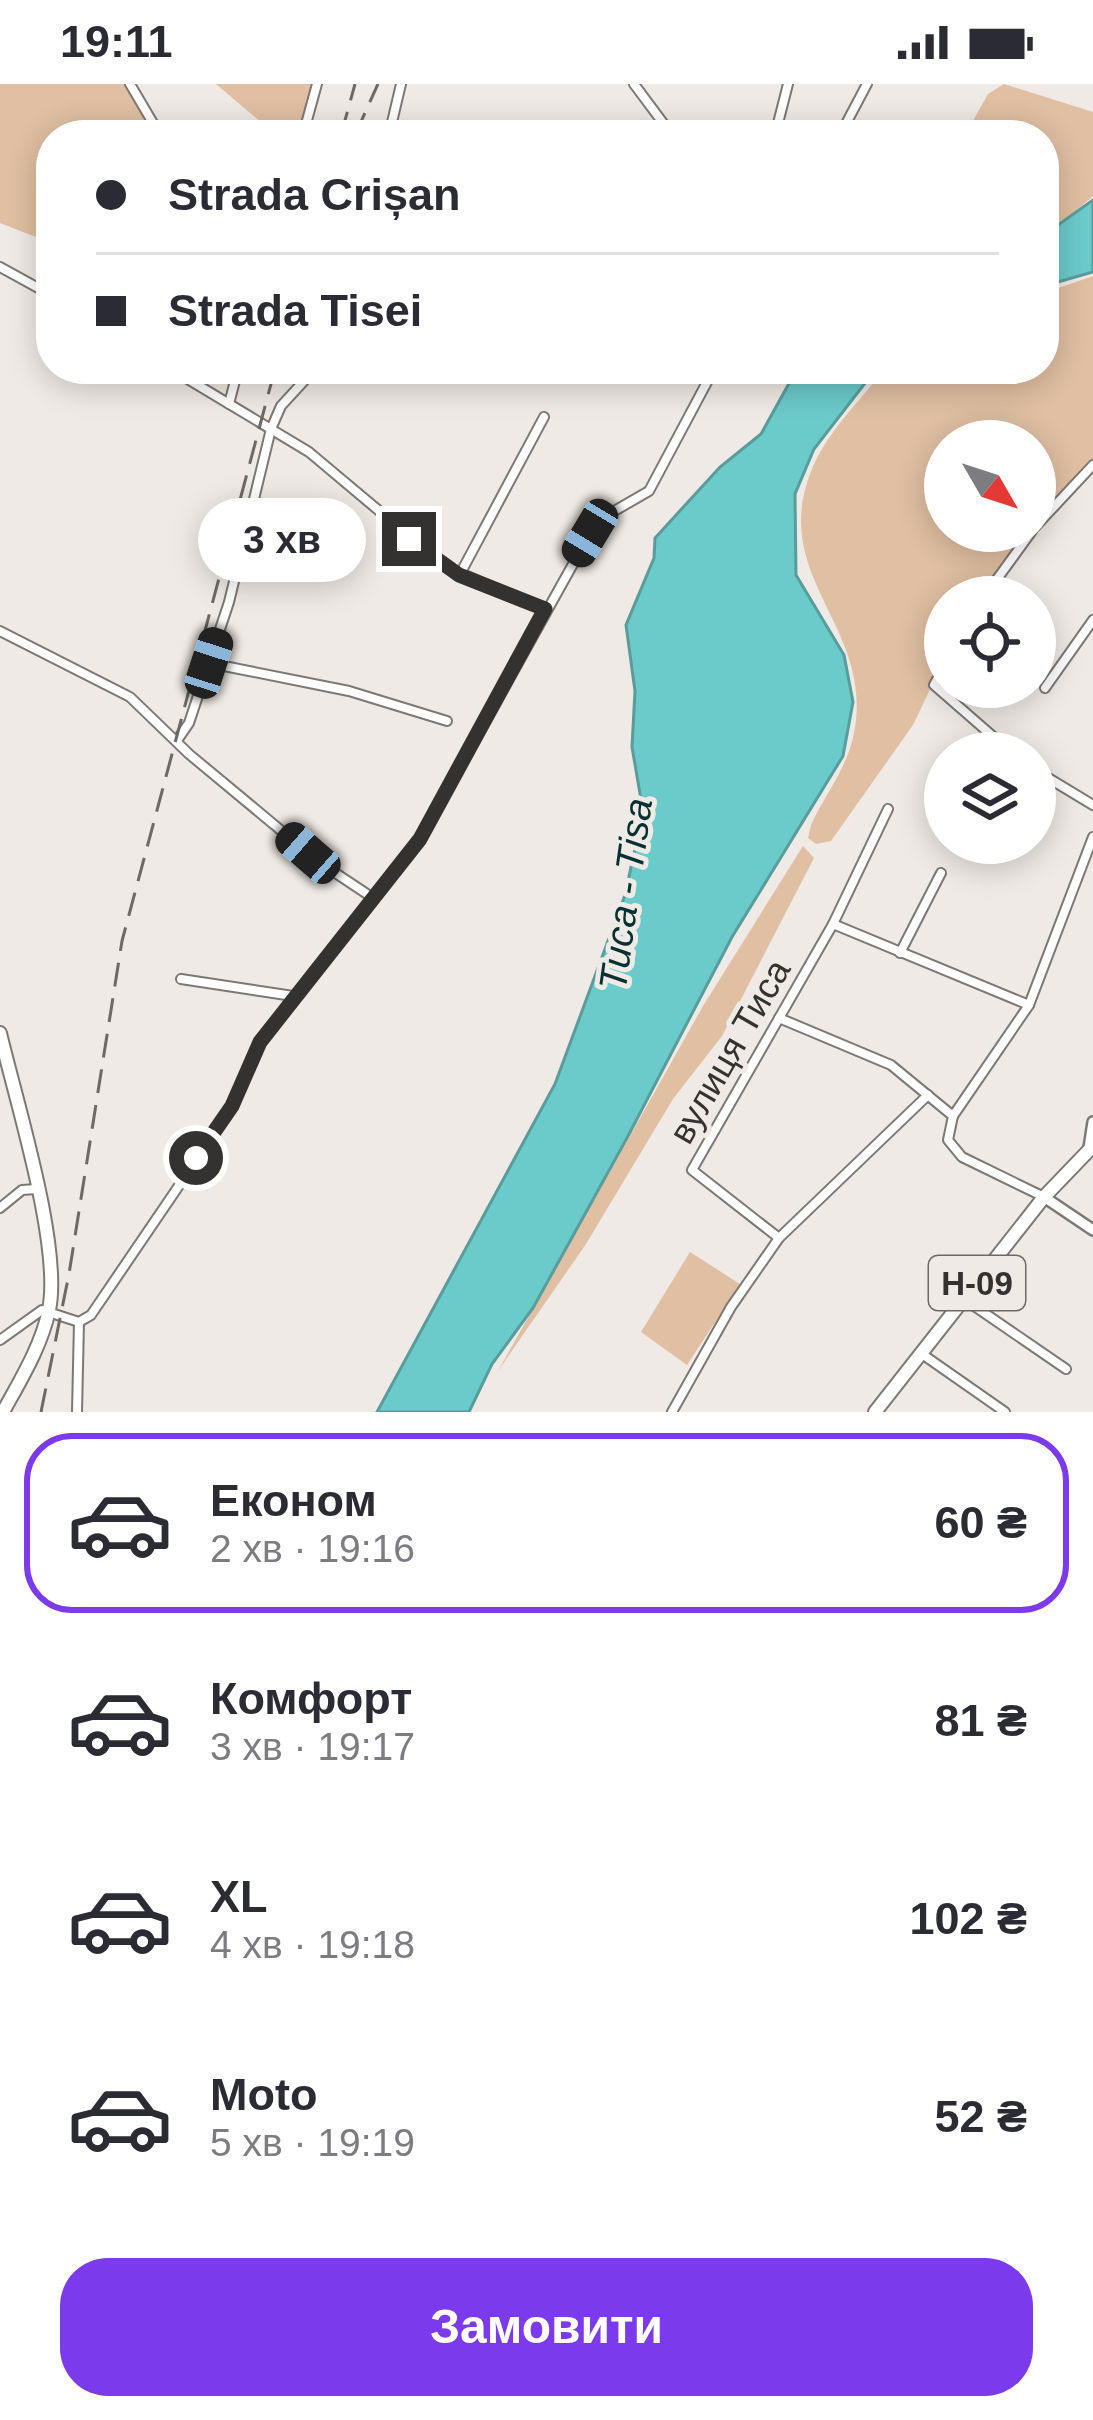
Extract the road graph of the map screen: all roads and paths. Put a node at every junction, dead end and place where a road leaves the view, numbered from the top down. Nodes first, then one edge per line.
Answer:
1 (130, 84) edge
2 (317, 84) edge
3 (401, 84) edge
4 (634, 84) edge
5 (788, 84) edge
6 (867, 84) edge
7 (151, 120) edge
8 (307, 120) edge
9 (393, 120) edge
10 (661, 120) edge
11 (780, 120) edge
12 (848, 120) edge
13 (0, 267) edge
14 (36, 287) edge
15 (196, 384) edge
16 (234, 384) edge
17 (301, 384) edge
18 (706, 384) edge
19 (229, 404) junction
20 (544, 417) dead end
21 (271, 429) junction
22 (1093, 465) edge
23 (1056, 505) edge
24 (459, 575) junction
25 (545, 609) junction
26 (1093, 620) edge
27 (0, 631) edge
28 (209, 663) junction
29 (1056, 672) edge
30 (958, 708) edge
31 (447, 721) dead end
32 (987, 732) edge
33 (178, 739) junction
34 (1056, 783) edge
35 (1093, 805) edge
36 (888, 809) dead end
37 (1093, 837) edge
38 (941, 873) dead end
39 (374, 898) junction
40 (833, 925) junction
41 (900, 953) junction
42 (182, 980) dead end
43 (293, 996) junction
44 (1029, 1005) junction
45 (779, 1018) junction
46 (0, 1034) edge
47 (928, 1095) junction
48 (953, 1116) junction
49 (1093, 1122) edge
50 (1091, 1147) edge
51 (36, 1190) junction
52 (1044, 1197) junction
53 (0, 1208) edge
54 (1093, 1230) edge
55 (779, 1238) junction
56 (964, 1299) junction
57 (49, 1310) junction
58 (79, 1322) junction
59 (0, 1340) edge
60 (921, 1353) junction
61 (1066, 1369) dead end
62 (3, 1412) edge
63 (77, 1412) edge
64 (672, 1412) edge
65 (874, 1412) edge
66 (1004, 1412) edge

1 - 7 street
2 - 8 street
3 - 9 street
4 - 10 street
5 - 11 street
6 - 12 street
13 - 14 street
15 - 19 street
16 - 19 street
17 - 21 street
18 - 25 street
19 - 21 street
20 - 24 street
21 - 24 street
21 - 28 street
22 - 23 street
24 - 25 street
25 - 39 street
26 - 29 street
27 - 33 street
28 - 31 street
28 - 33 street
30 - 32 street
33 - 39 street
34 - 35 street
36 - 40 street, вулиця Тиса
37 - 44 street
38 - 41 street
39 - 43 street
40 - 41 street
40 - 45 street, вулиця Тиса
41 - 44 street
42 - 43 street
43 - 58 street
44 - 48 street
45 - 47 street
45 - 55 street, вулиця Тиса
46 - 51 main road
47 - 48 street
47 - 55 street
48 - 52 street
49 - 50 street
50 - 52 main road, Н-09
51 - 53 street
51 - 57 main road
52 - 54 street
52 - 56 main road, Н-09
55 - 64 street
56 - 60 main road, Н-09
56 - 61 street
57 - 58 street
57 - 59 street
57 - 62 main road
58 - 63 street
60 - 65 main road, Н-09
60 - 66 street

